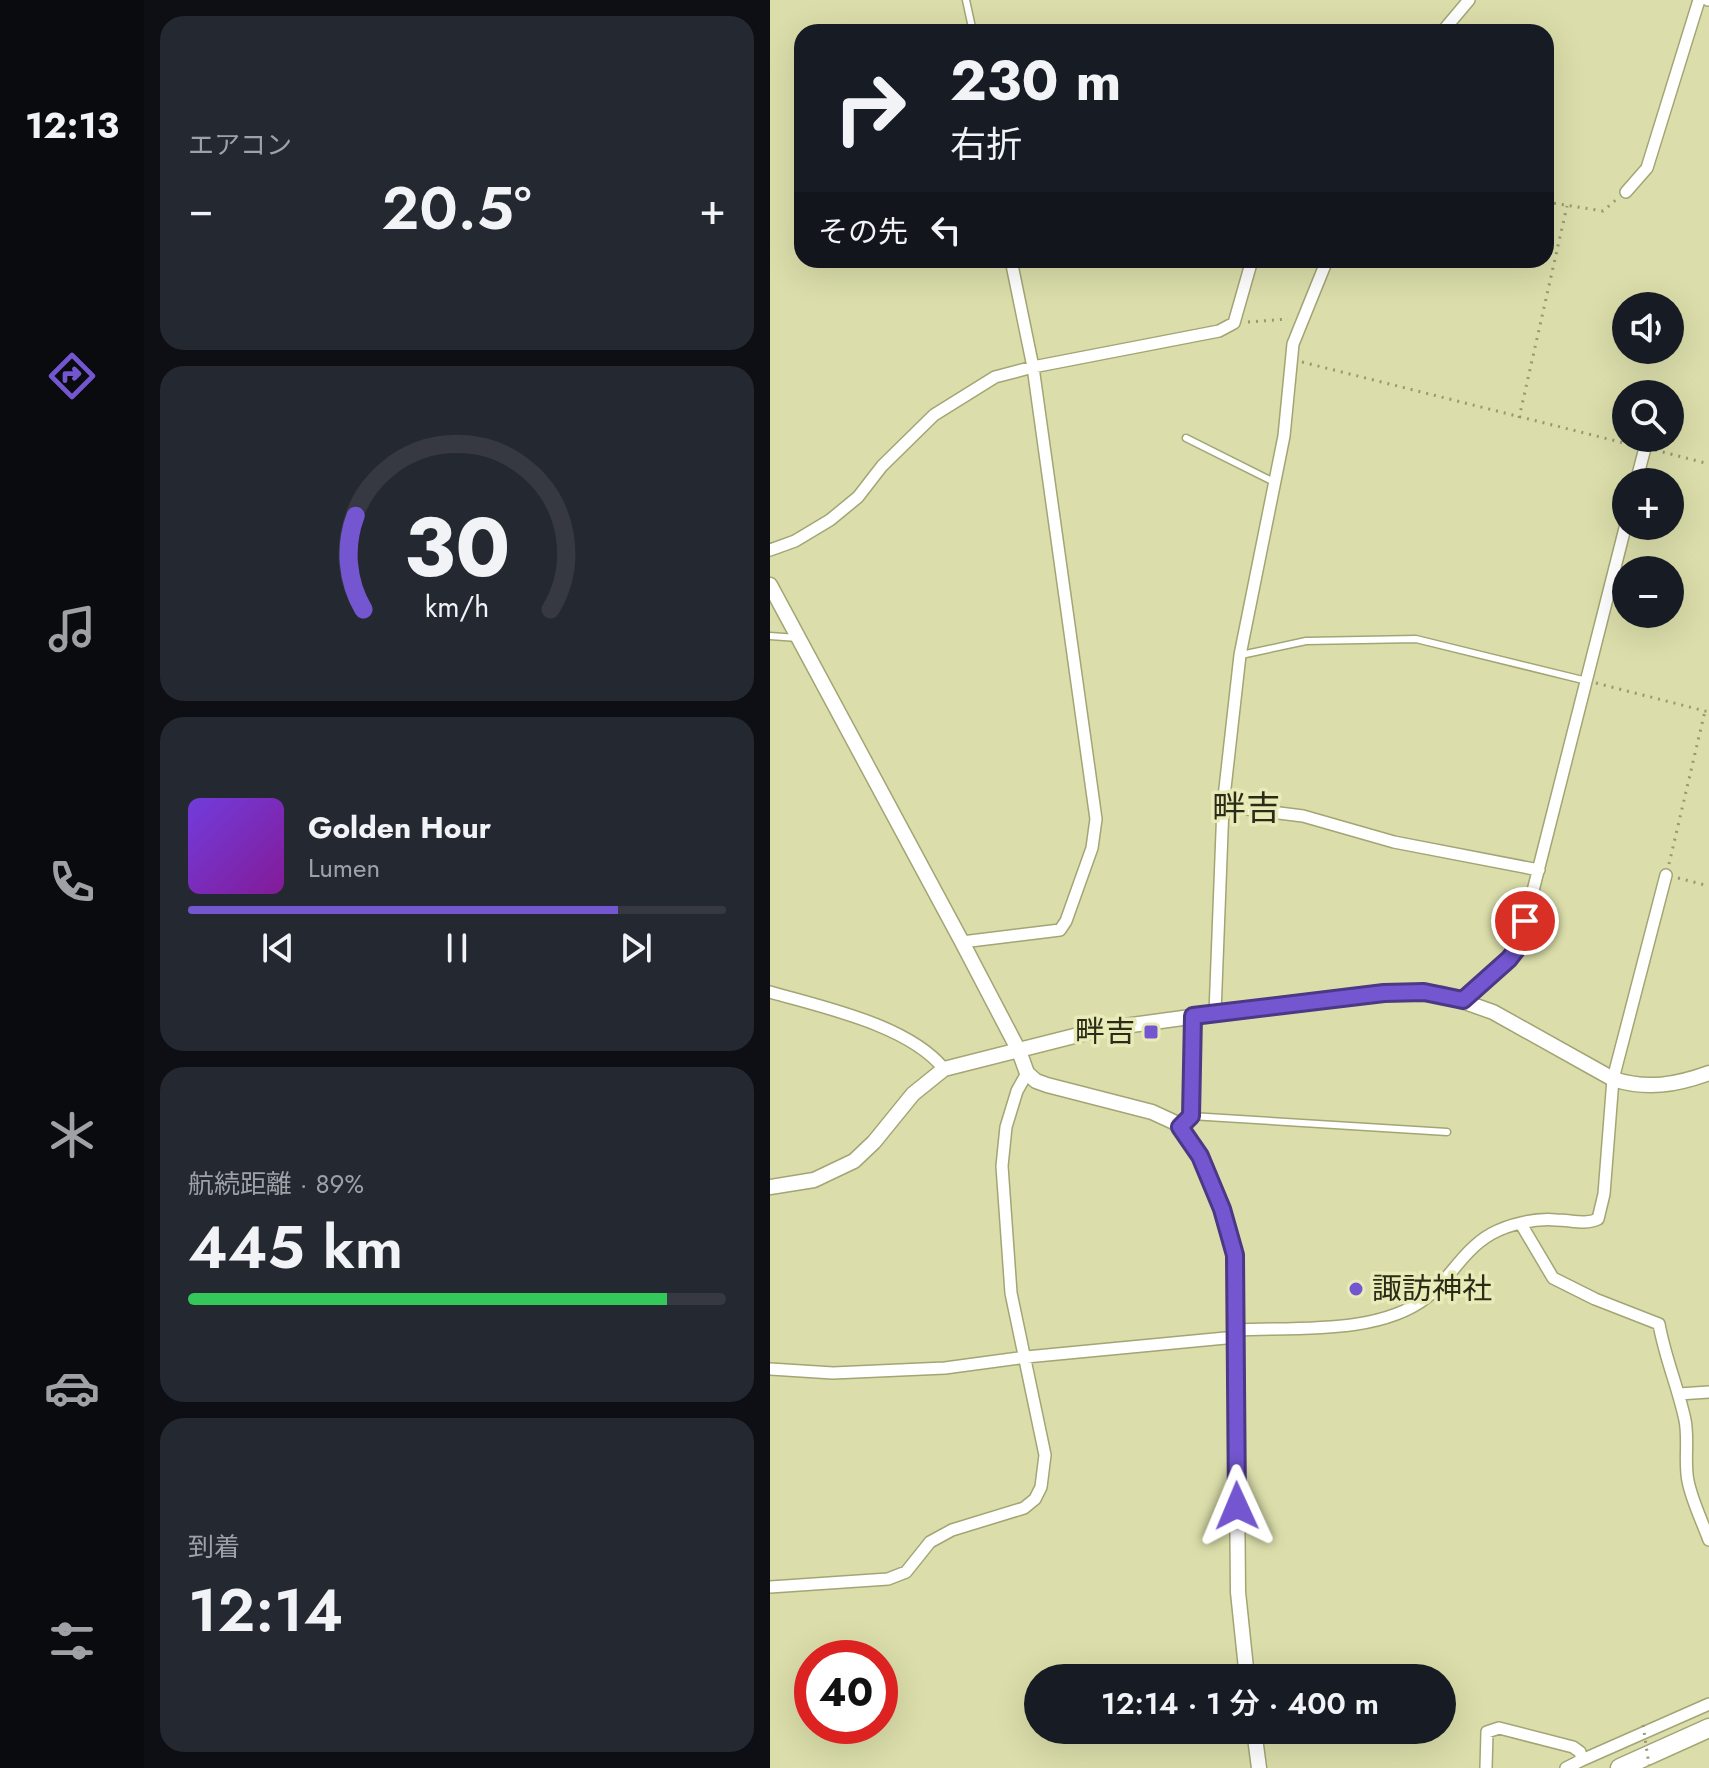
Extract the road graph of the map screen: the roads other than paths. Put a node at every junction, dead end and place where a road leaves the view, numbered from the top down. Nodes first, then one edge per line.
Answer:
1 (966, 0) edge
2 (1469, 0) edge
3 (1699, 0) edge
4 (971, 24) edge
5 (1449, 24) edge
6 (1626, 192) road end
7 (1013, 268) edge
8 (1250, 268) edge
9 (1324, 268) edge
10 (1033, 367) junction
11 (1186, 438) dead end
12 (1276, 483) junction
13 (1622, 540) edge
14 (770, 550) edge
15 (770, 585) edge
16 (770, 636) edge
17 (798, 638) junction
18 (1240, 655) junction
19 (1587, 681) junction
20 (1223, 806) junction
21 (1539, 870) junction
22 (1666, 875) road end
23 (962, 942) junction
24 (770, 992) edge
25 (1463, 1000) junction
26 (1215, 1013) junction
27 (1193, 1016) junction
28 (1019, 1051) junction
29 (944, 1069) junction
30 (1027, 1073) junction
31 (1709, 1073) edge
32 (1613, 1079) junction
33 (1186, 1121) junction
34 (1447, 1132) dead end
35 (770, 1187) edge
36 (1521, 1224) junction
37 (1236, 1334) junction
38 (1026, 1357) junction
39 (770, 1369) edge
40 (1709, 1392) edge
41 (1679, 1394) junction
42 (1709, 1540) edge
43 (770, 1587) edge
44 (1246, 1664) edge
45 (1709, 1704) edge
46 (1709, 1728) edge
47 (1256, 1744) edge
48 (1582, 1760) junction
49 (1259, 1768) edge
50 (1486, 1768) edge
51 (1566, 1768) edge
52 (1620, 1768) edge

1 - 4 lane
2 - 5 street
3 - 6 street
7 - 10 street
8 - 10 street
9 - 12 street
10 - 14 street
10 - 23 street
11 - 12 lane
12 - 18 street
13 - 19 street
15 - 17 street
16 - 17 lane
17 - 23 street
18 - 19 lane
18 - 20 street
19 - 21 street
20 - 21 street
20 - 26 street
21 - 25 street
22 - 32 street
23 - 28 street
24 - 29 street
25 - 26 street
25 - 32 street
26 - 27 street
27 - 28 street
27 - 33 street
28 - 29 street
28 - 30 street
29 - 35 street
30 - 33 street
30 - 38 street
31 - 32 street
32 - 36 street
33 - 34 lane
33 - 37 street
36 - 37 street
36 - 41 street
37 - 38 street
37 - 44 street
38 - 39 street
38 - 43 street
40 - 41 street
41 - 42 street
45 - 48 street
46 - 52 highway
47 - 49 street
48 - 50 street
48 - 51 street

